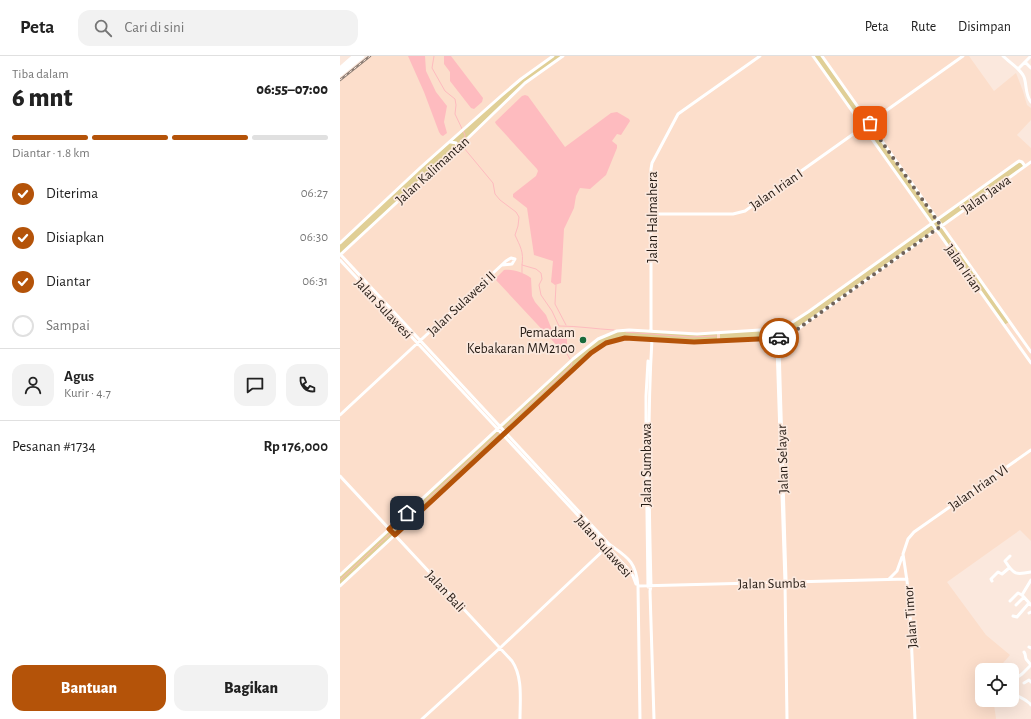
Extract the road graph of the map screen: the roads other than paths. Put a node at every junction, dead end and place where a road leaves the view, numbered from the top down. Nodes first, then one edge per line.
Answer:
1 (351, 56) edge
2 (355, 56) edge
3 (362, 56) edge
4 (553, 56) edge
5 (563, 56) edge
6 (760, 56) edge
7 (813, 56) edge
8 (822, 56) edge
9 (964, 56) edge
10 (1003, 56) edge
11 (1011, 56) edge
12 (1031, 56) edge
13 (1008, 60) junction
14 (1025, 62) junction
15 (340, 66) edge
16 (1031, 68) edge
17 (1018, 70) junction
18 (340, 74) edge
19 (501, 96) junction
20 (506, 102) junction
21 (1031, 102) edge
22 (870, 123) junction
23 (864, 127) junction
24 (465, 129) junction
25 (472, 134) junction
26 (450, 142) junction
27 (460, 148) junction
28 (1031, 162) edge
29 (1025, 166) junction
30 (651, 214) junction
31 (937, 220) junction
32 (932, 223) junction
33 (941, 226) junction
34 (936, 230) junction
35 (340, 243) edge
36 (340, 255) edge
37 (340, 260) edge
38 (502, 265) dead end
39 (871, 266) junction
40 (875, 273) junction
41 (1009, 322) junction
42 (1004, 325) junction
43 (651, 331) junction
44 (784, 337) junction
45 (651, 339) junction
46 (773, 339) junction
47 (418, 342) junction
48 (591, 343) junction
49 (596, 350) junction
50 (1031, 352) edge
51 (778, 354) junction
52 (572, 360) junction
53 (1031, 363) edge
54 (578, 366) junction
55 (340, 415) edge
56 (499, 428) junction
57 (503, 433) junction
58 (1031, 450) edge
59 (340, 476) edge
60 (925, 525) joint
61 (390, 530) junction
62 (394, 534) junction
63 (608, 546) junction
64 (902, 554) junction
65 (1010, 556) dead end
66 (628, 558) junction
67 (623, 564) junction
68 (1009, 568) junction
69 (1031, 572) edge
70 (340, 575) edge
71 (907, 579) junction
72 (887, 580) junction
73 (1031, 580) edge
74 (992, 581) dead end
75 (785, 582) junction
76 (340, 586) edge
77 (649, 586) junction
78 (637, 588) junction
79 (1023, 596) junction
80 (1010, 601) dead end
81 (1029, 601) edge
82 (1016, 605) dead end
83 (1013, 616) dead end
84 (500, 648) junction
85 (1024, 652) dead end
86 (1031, 665) edge
87 (1019, 676) edge
88 (1031, 682) edge
89 (1024, 683) dead end
90 (1019, 697) edge
91 (1031, 704) edge
92 (422, 719) edge
93 (520, 719) edge
94 (640, 719) edge
95 (654, 719) edge
96 (787, 719) edge
97 (915, 719) edge

1 - 15 highway
2 - 15 highway
3 - 18 highway
4 - 19 street, Jalan Kalimantan
5 - 20 street, Jalan Kalimantan
6 - 30 street, Jalan Halmahera
7 - 23 street, Jalan Irian
8 - 22 street, Jalan Irian
9 - 22 street, Jalan Irian I
10 - 13 street
11 - 13 street
12 - 14 street
13 - 17 street
14 - 16 street
14 - 17 street
17 - 21 street
19 - 20 street
19 - 24 street, Jalan Kalimantan
20 - 25 street, Jalan Kalimantan
22 - 23 street, Jalan Irian I
22 - 31 street, Jalan Irian
23 - 30 street, Jalan Irian I
23 - 32 street, Jalan Irian
24 - 25 street
24 - 26 street, Jalan Kalimantan
25 - 27 street, Jalan Kalimantan
26 - 27 street
26 - 35 street, Jalan Kalimantan
27 - 36 street, Jalan Kalimantan
28 - 29 street
29 - 31 street, Jalan Jawa
29 - 33 street, Jalan Jawa
30 - 43 street, Jalan Halmahera
31 - 32 street, Jalan Jawa
31 - 33 street, Jalan Irian
32 - 34 street, Jalan Irian
32 - 39 street, Jalan Jawa
33 - 34 street, Jalan Jawa
33 - 41 street, Jalan Irian
34 - 40 street, Jalan Jawa
34 - 42 street, Jalan Irian
36 - 47 street, Jalan Sulawesi
37 - 47 street, Jalan Sulawesi
38 - 47 street, Jalan Sulawesi II
39 - 40 street
39 - 43 street, Jalan Jawa
40 - 44 street, Jalan Jawa
41 - 42 street
41 - 50 street, Jalan Irian
42 - 53 street, Jalan Irian
43 - 48 street, Jalan Jawa
44 - 46 street, Jalan Jawa
44 - 51 street, Jalan Selayar
45 - 46 street, Jalan Jawa
45 - 49 street, Jalan Jawa
45 - 77 street, Jalan Sumbawa
46 - 51 street, Jalan Selayar
47 - 55 street, Jalan Sulawesi II
47 - 56 street, Jalan Sulawesi
48 - 49 street
48 - 52 street, Jalan Jawa
49 - 54 street, Jalan Jawa
51 - 75 street, Jalan Selayar
52 - 54 street
52 - 56 street, Jalan Jawa
54 - 57 street, Jalan Jawa
56 - 57 street, Jalan Sulawesi
56 - 61 street, Jalan Jawa
57 - 62 street, Jalan Jawa
57 - 63 street, Jalan Sulawesi
58 - 60 street, Jalan Irian VI
59 - 61 street, Jalan Bali
60 - 64 street, Jalan Timor
61 - 62 street, Jalan Bali
61 - 70 street, Jalan Jawa
62 - 76 street, Jalan Jawa
62 - 84 street, Jalan Bali
63 - 66 street, Jalan Sulawesi
63 - 67 street, Jalan Sulawesi
63 - 84 street
64 - 71 street, Jalan Timor
64 - 72 street
65 - 68 street
66 - 67 street
66 - 78 street, Jalan Sulawesi
67 - 78 street, Jalan Sulawesi
68 - 69 street
68 - 74 street
71 - 72 street, Jalan Sumba
71 - 97 street, Jalan Timor
72 - 75 street, Jalan Sumba
73 - 79 street
75 - 77 street, Jalan Sumba
75 - 96 street, Jalan Selayar
77 - 78 street, Jalan Sumba
77 - 95 street, Jalan Sumbawa
78 - 94 street
79 - 80 street
79 - 81 street
79 - 82 street
81 - 83 street
84 - 92 street
84 - 93 street, Jalan Bali
85 - 86 street
86 - 87 street
88 - 89 street
90 - 91 street

